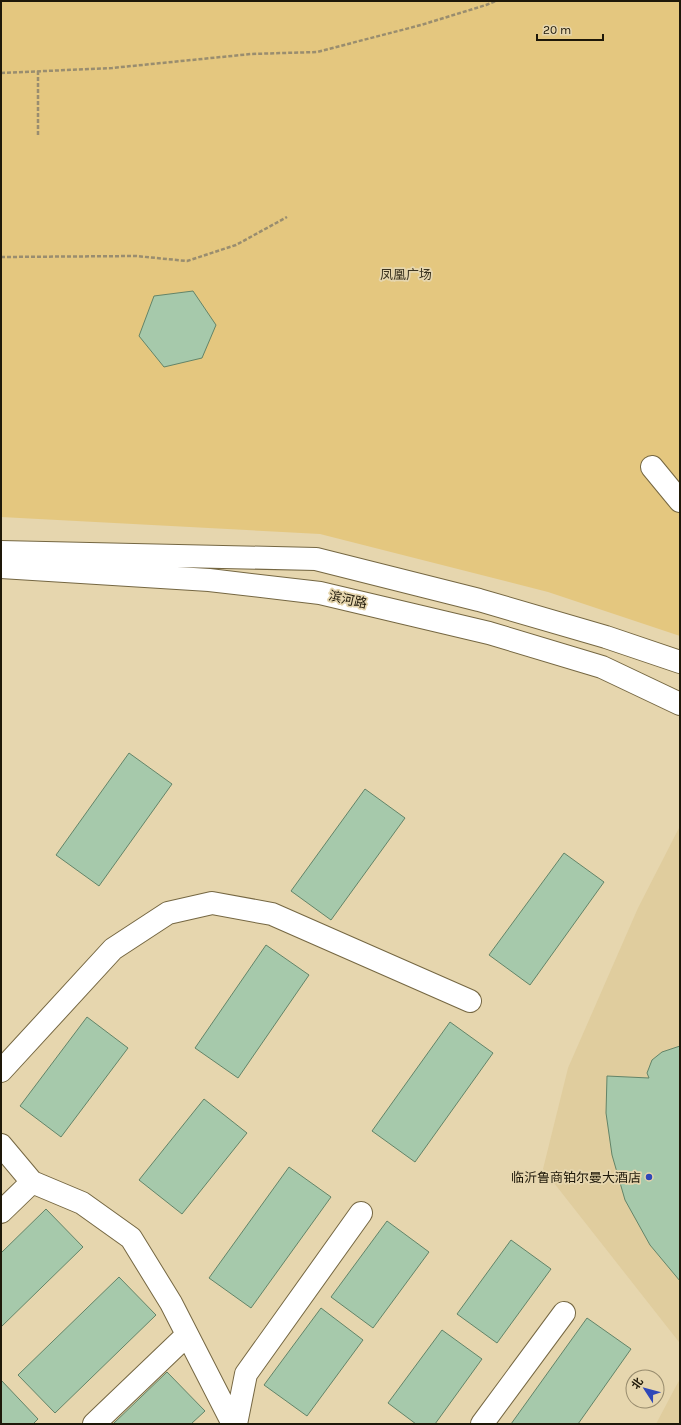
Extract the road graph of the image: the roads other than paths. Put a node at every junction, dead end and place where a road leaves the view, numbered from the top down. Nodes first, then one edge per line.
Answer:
1 (652, 467) dead end
2 (680, 501) edge
3 (1, 552) edge
4 (1, 567) edge
5 (680, 658) edge
6 (680, 662) edge
7 (680, 704) edge
8 (470, 1001) dead end
9 (1, 1071) edge
10 (1, 1145) edge
11 (32, 1182) junction
12 (1, 1212) edge
13 (361, 1213) dead end
14 (564, 1313) dead end
15 (187, 1334) junction
16 (94, 1424) edge
17 (235, 1424) edge
18 (482, 1424) edge

1 - 2 main road
3 - 6 main road
4 - 7 main road, 滨河路
5 - 6 main road
8 - 9 main road
10 - 11 main road
11 - 12 main road
11 - 15 main road
13 - 17 main road
14 - 18 main road
15 - 16 main road
15 - 17 main road

